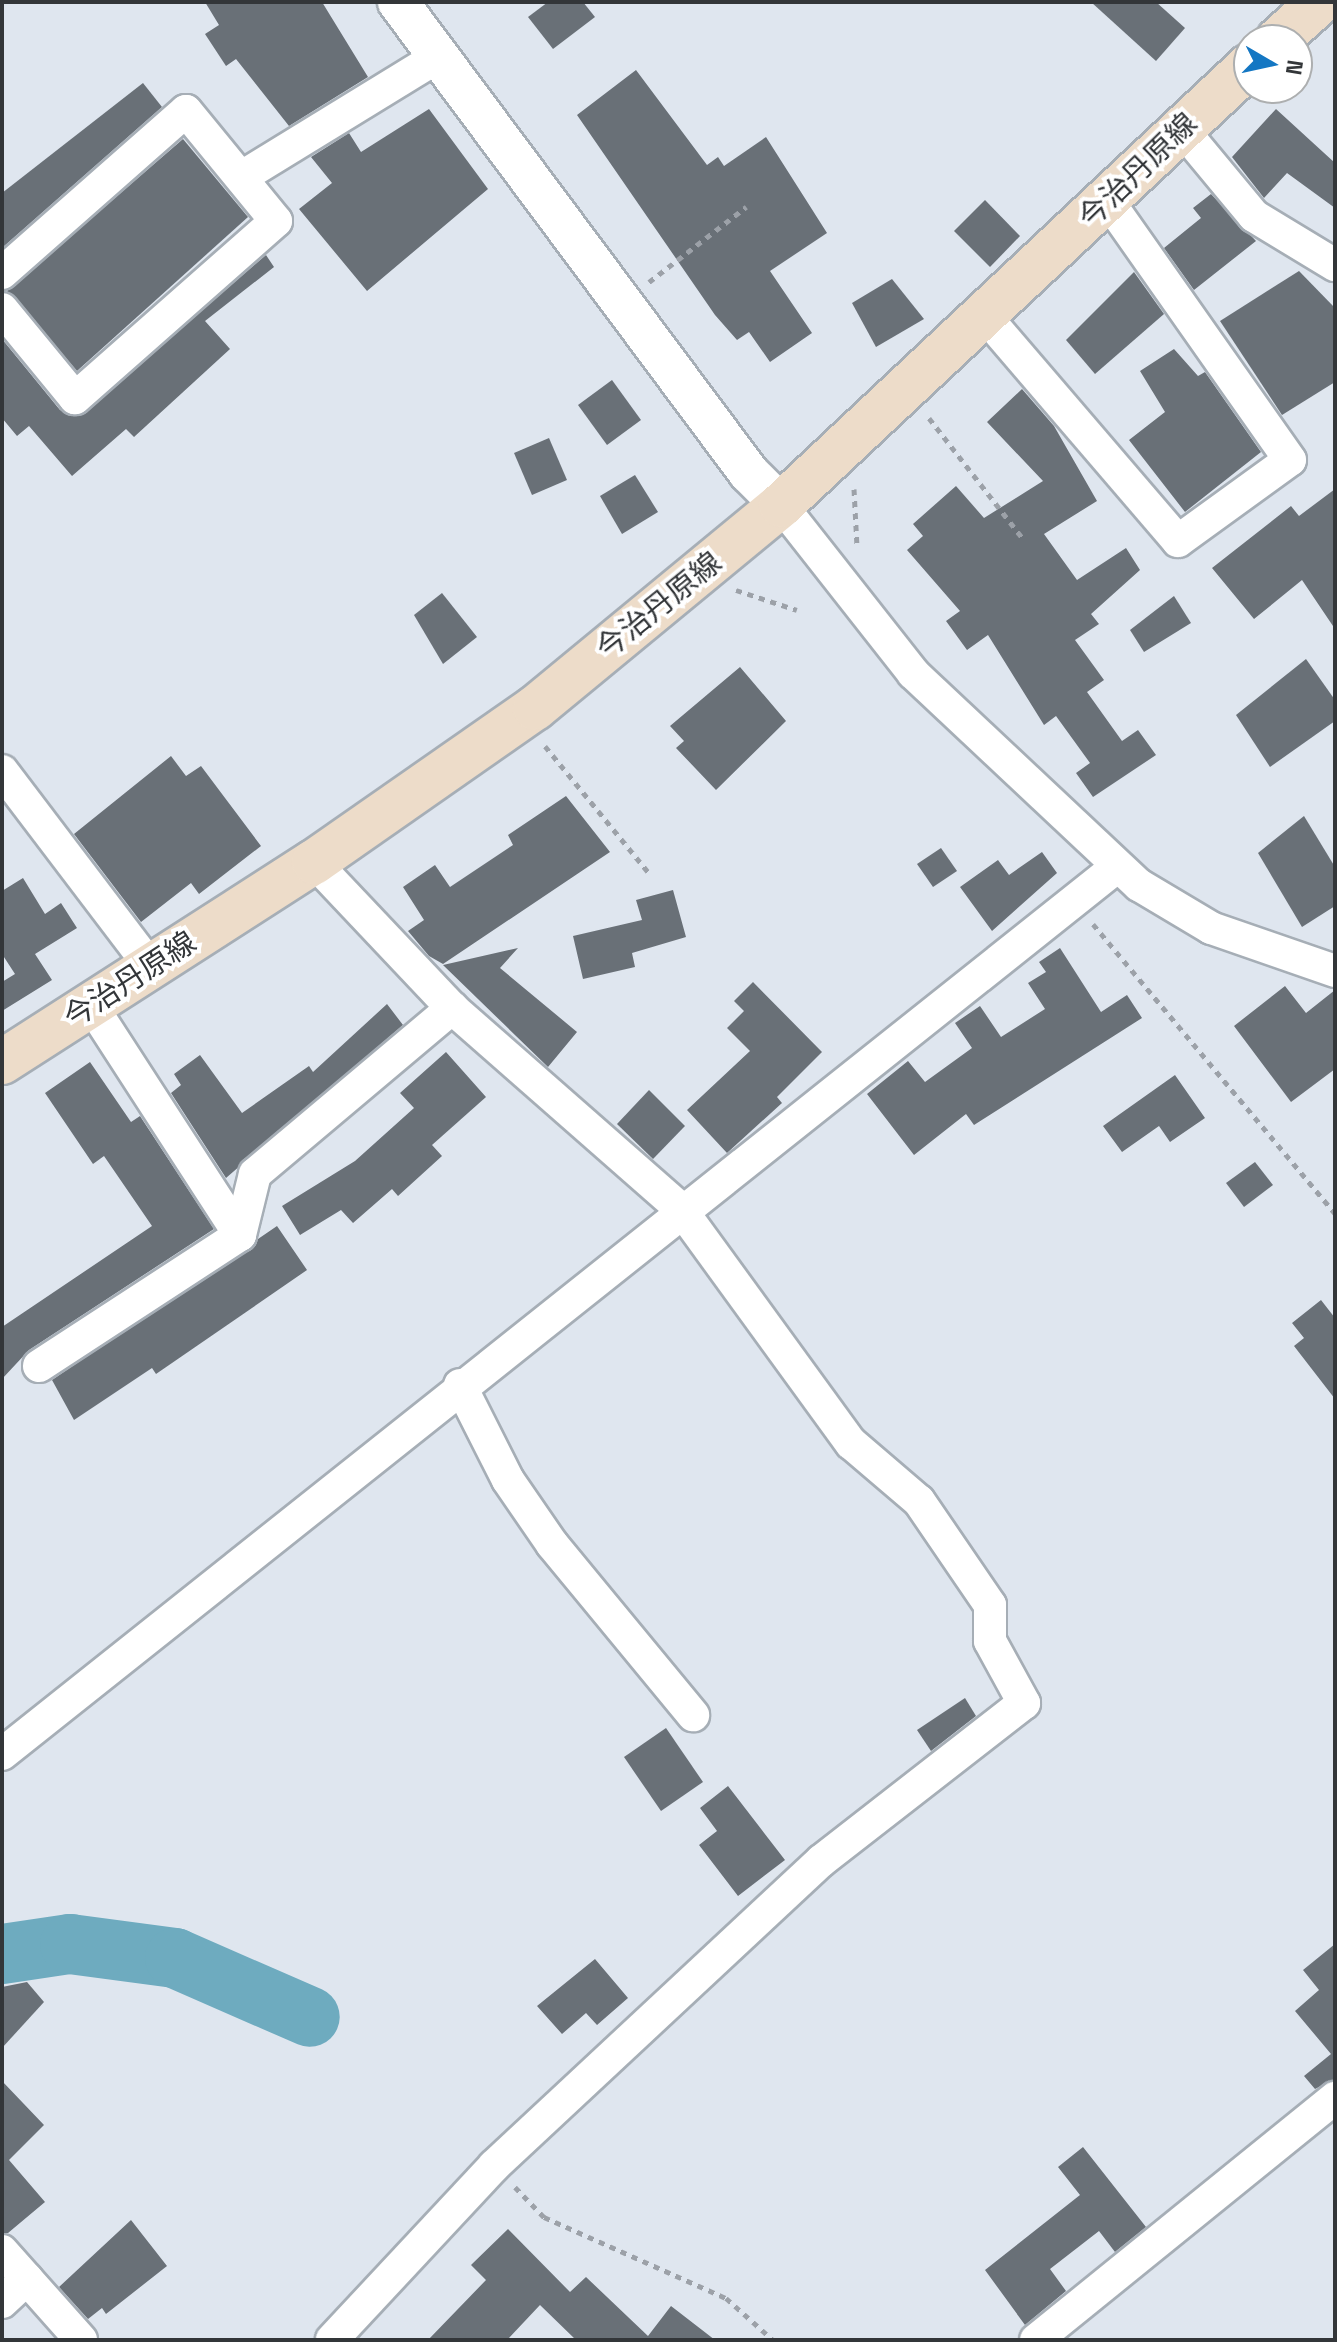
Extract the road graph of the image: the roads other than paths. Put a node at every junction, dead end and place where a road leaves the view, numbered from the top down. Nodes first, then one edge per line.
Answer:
1 (398, 2) edge
2 (1320, 2) edge
3 (1296, 24) edge
4 (441, 55) junction
5 (1233, 81) edge
6 (1181, 128) junction
7 (245, 175) junction
8 (1108, 201) junction
9 (1335, 265) edge
10 (2, 273) edge
11 (2, 309) edge
12 (986, 317) junction
13 (781, 505) junction
14 (2, 771) edge
15 (314, 862) junction
16 (1118, 866) junction
17 (151, 967) junction
18 (1335, 971) edge
19 (91, 1005) junction
20 (452, 1008) junction
21 (2, 1062) edge
22 (680, 1208) junction
23 (240, 1235) junction
24 (39, 1366) dead end
25 (460, 1385) junction
26 (693, 1715) dead end
27 (2, 1754) edge
28 (1335, 2098) edge
29 (2, 2251) edge
30 (27, 2279) junction
31 (2, 2302) edge
32 (81, 2340) edge
33 (332, 2340) edge
34 (1036, 2340) edge

1 - 4 street
2 - 3 main road
4 - 7 street
4 - 13 street
5 - 6 main road, 今治丹原線
6 - 8 main road, 今治丹原線
6 - 9 street
7 - 10 street
7 - 11 street
8 - 12 main road, 今治丹原線
8 - 12 street
12 - 13 main road, 今治丹原線
13 - 15 main road, 今治丹原線
13 - 16 street
14 - 17 street
15 - 17 main road, 今治丹原線
15 - 20 street
16 - 18 street
16 - 22 street
17 - 19 main road, 今治丹原線
19 - 21 main road, 今治丹原線
19 - 23 street
20 - 22 street
20 - 23 street
22 - 25 street
22 - 33 street
23 - 24 street
25 - 26 street
25 - 27 street
28 - 34 street
29 - 30 street
30 - 31 street
30 - 32 street

